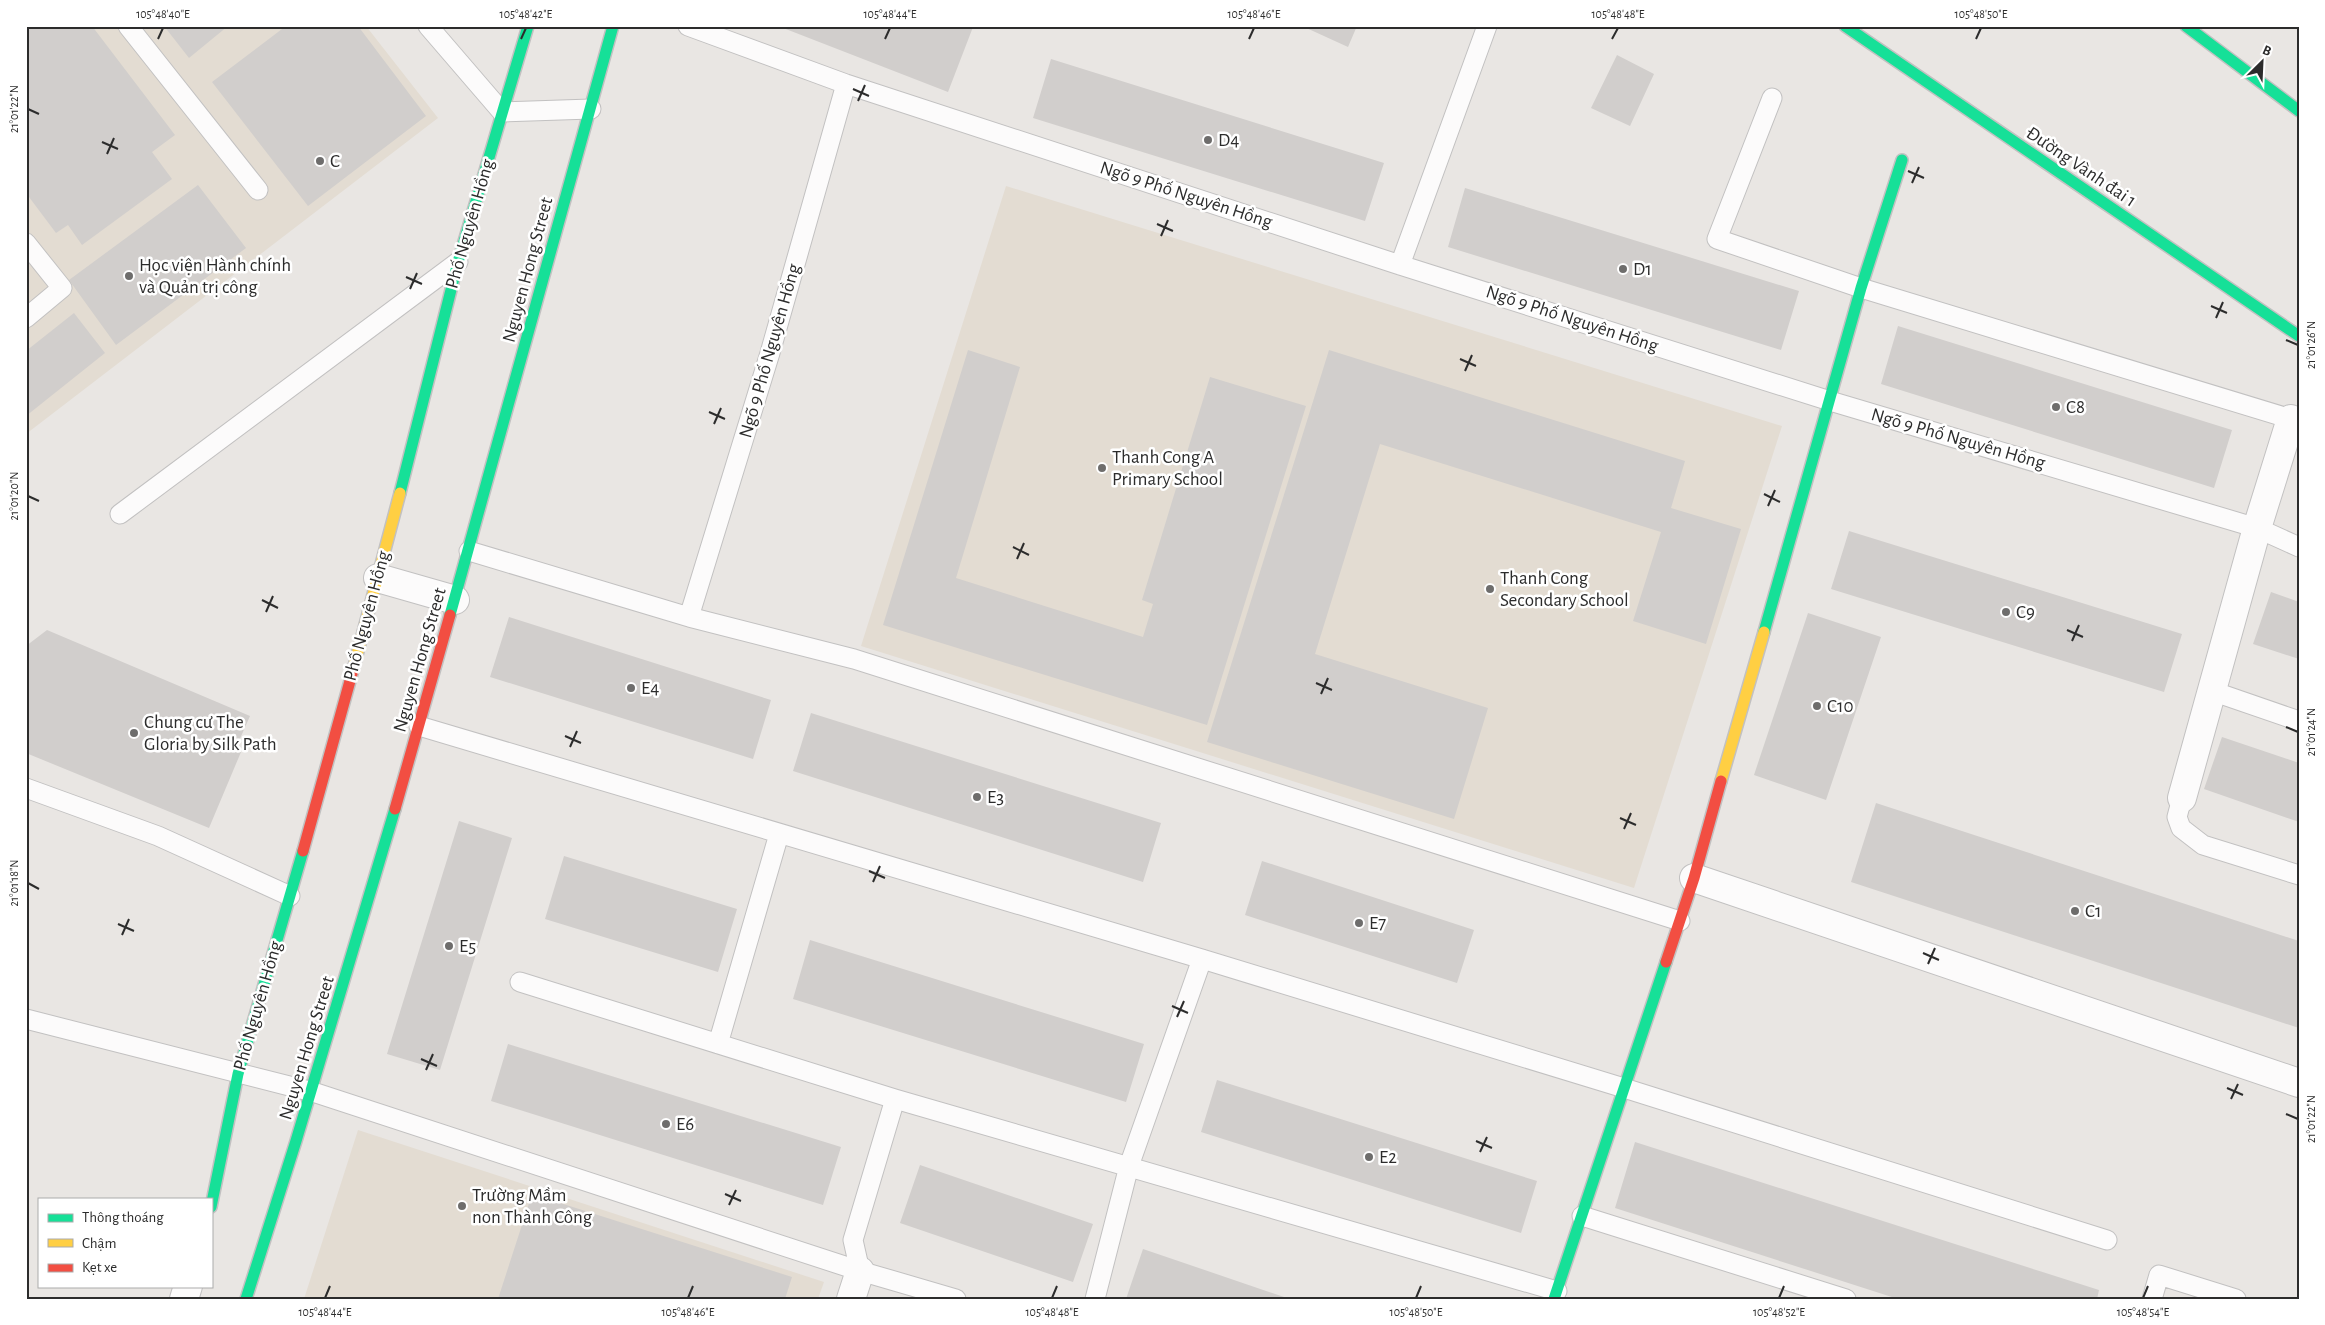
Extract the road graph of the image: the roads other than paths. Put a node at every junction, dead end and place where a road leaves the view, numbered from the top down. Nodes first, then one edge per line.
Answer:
1 (128, 26) edge
2 (428, 26) edge
3 (528, 26) edge
4 (613, 26) edge
5 (688, 26) edge
6 (1487, 26) edge
7 (1844, 26) edge
8 (2186, 26) edge
9 (846, 84) junction
10 (1772, 98) dead end
11 (590, 109) junction
12 (2299, 111) edge
13 (502, 112) junction
14 (1902, 160) dead end
15 (258, 190) dead end
16 (26, 243) edge
17 (458, 262) junction
18 (1400, 265) junction
19 (1861, 288) junction
20 (26, 318) edge
21 (2299, 336) edge
22 (1830, 401) junction
23 (2291, 419) joint
24 (120, 514) dead end
25 (2257, 528) junction
26 (2299, 547) edge
27 (469, 551) junction
28 (378, 578) junction
29 (455, 600) junction
30 (689, 617) junction
31 (2212, 692) junction
32 (2299, 721) edge
33 (419, 726) junction
34 (26, 788) edge
35 (2182, 798) joint
36 (779, 834) junction
37 (2299, 875) edge
38 (1694, 878) junction
39 (290, 896) junction
40 (1680, 921) junction
41 (1202, 959) junction
42 (520, 982) dead end
43 (26, 1019) edge
44 (718, 1044) junction
45 (238, 1074) junction
46 (2299, 1083) edge
47 (1624, 1088) junction
48 (313, 1092) junction
49 (895, 1099) junction
50 (1129, 1166) junction
51 (212, 1202) edge
52 (1582, 1216) junction
53 (2106, 1240) dead end
54 (860, 1271) junction
55 (1555, 1295) edge
56 (246, 1299) edge
57 (851, 1299) edge
58 (956, 1299) edge
59 (1095, 1299) edge
60 (1846, 1299) edge
61 (2152, 1299) edge
62 (2236, 1299) edge

1 - 15 lane
2 - 13 lane
3 - 13 street, Phố Nguyên Hồng
4 - 11 street, Nguyen Hong Street
5 - 9 lane, Ngõ 9 Phố Nguyên Hồng
6 - 18 lane
7 - 21 street, Đường Vành đai 1
8 - 12 street
9 - 18 lane, Ngõ 9 Phố Nguyên Hồng
9 - 30 lane, Ngõ 9 Phố Nguyên Hồng
10 - 19 lane
11 - 13 lane
11 - 27 street, Nguyen Hong Street
13 - 17 street, Phố Nguyên Hồng
14 - 19 street
16 - 20 lane
17 - 24 lane
17 - 28 street, Phố Nguyên Hồng
18 - 22 lane, Ngõ 9 Phố Nguyên Hồng
19 - 22 street
19 - 23 lane
22 - 25 lane, Ngõ 9 Phố Nguyên Hồng
22 - 38 street
23 - 25 street
25 - 26 lane, Ngõ 9 Phố Nguyên Hồng
25 - 31 street
27 - 29 street, Nguyen Hong Street
27 - 30 lane
28 - 29 street
28 - 39 street, Phố Nguyên Hồng
29 - 33 street, Nguyen Hong Street
30 - 40 lane
31 - 32 lane
31 - 35 street
33 - 36 lane
33 - 48 street, Nguyen Hong Street
34 - 39 lane
35 - 37 lane
36 - 41 lane
36 - 44 lane
38 - 40 street
38 - 46 street
39 - 45 street, Phố Nguyên Hồng
40 - 47 street
41 - 47 lane
41 - 50 lane
42 - 44 lane
43 - 45 lane
44 - 49 lane
45 - 48 lane
45 - 51 street, Phố Nguyên Hồng
47 - 52 street
47 - 53 lane
48 - 54 lane
48 - 56 street, Nguyen Hong Street
49 - 50 lane
49 - 54 lane
50 - 55 lane
50 - 59 lane
52 - 55 street
52 - 60 lane
54 - 57 street
54 - 58 lane
61 - 62 lane

